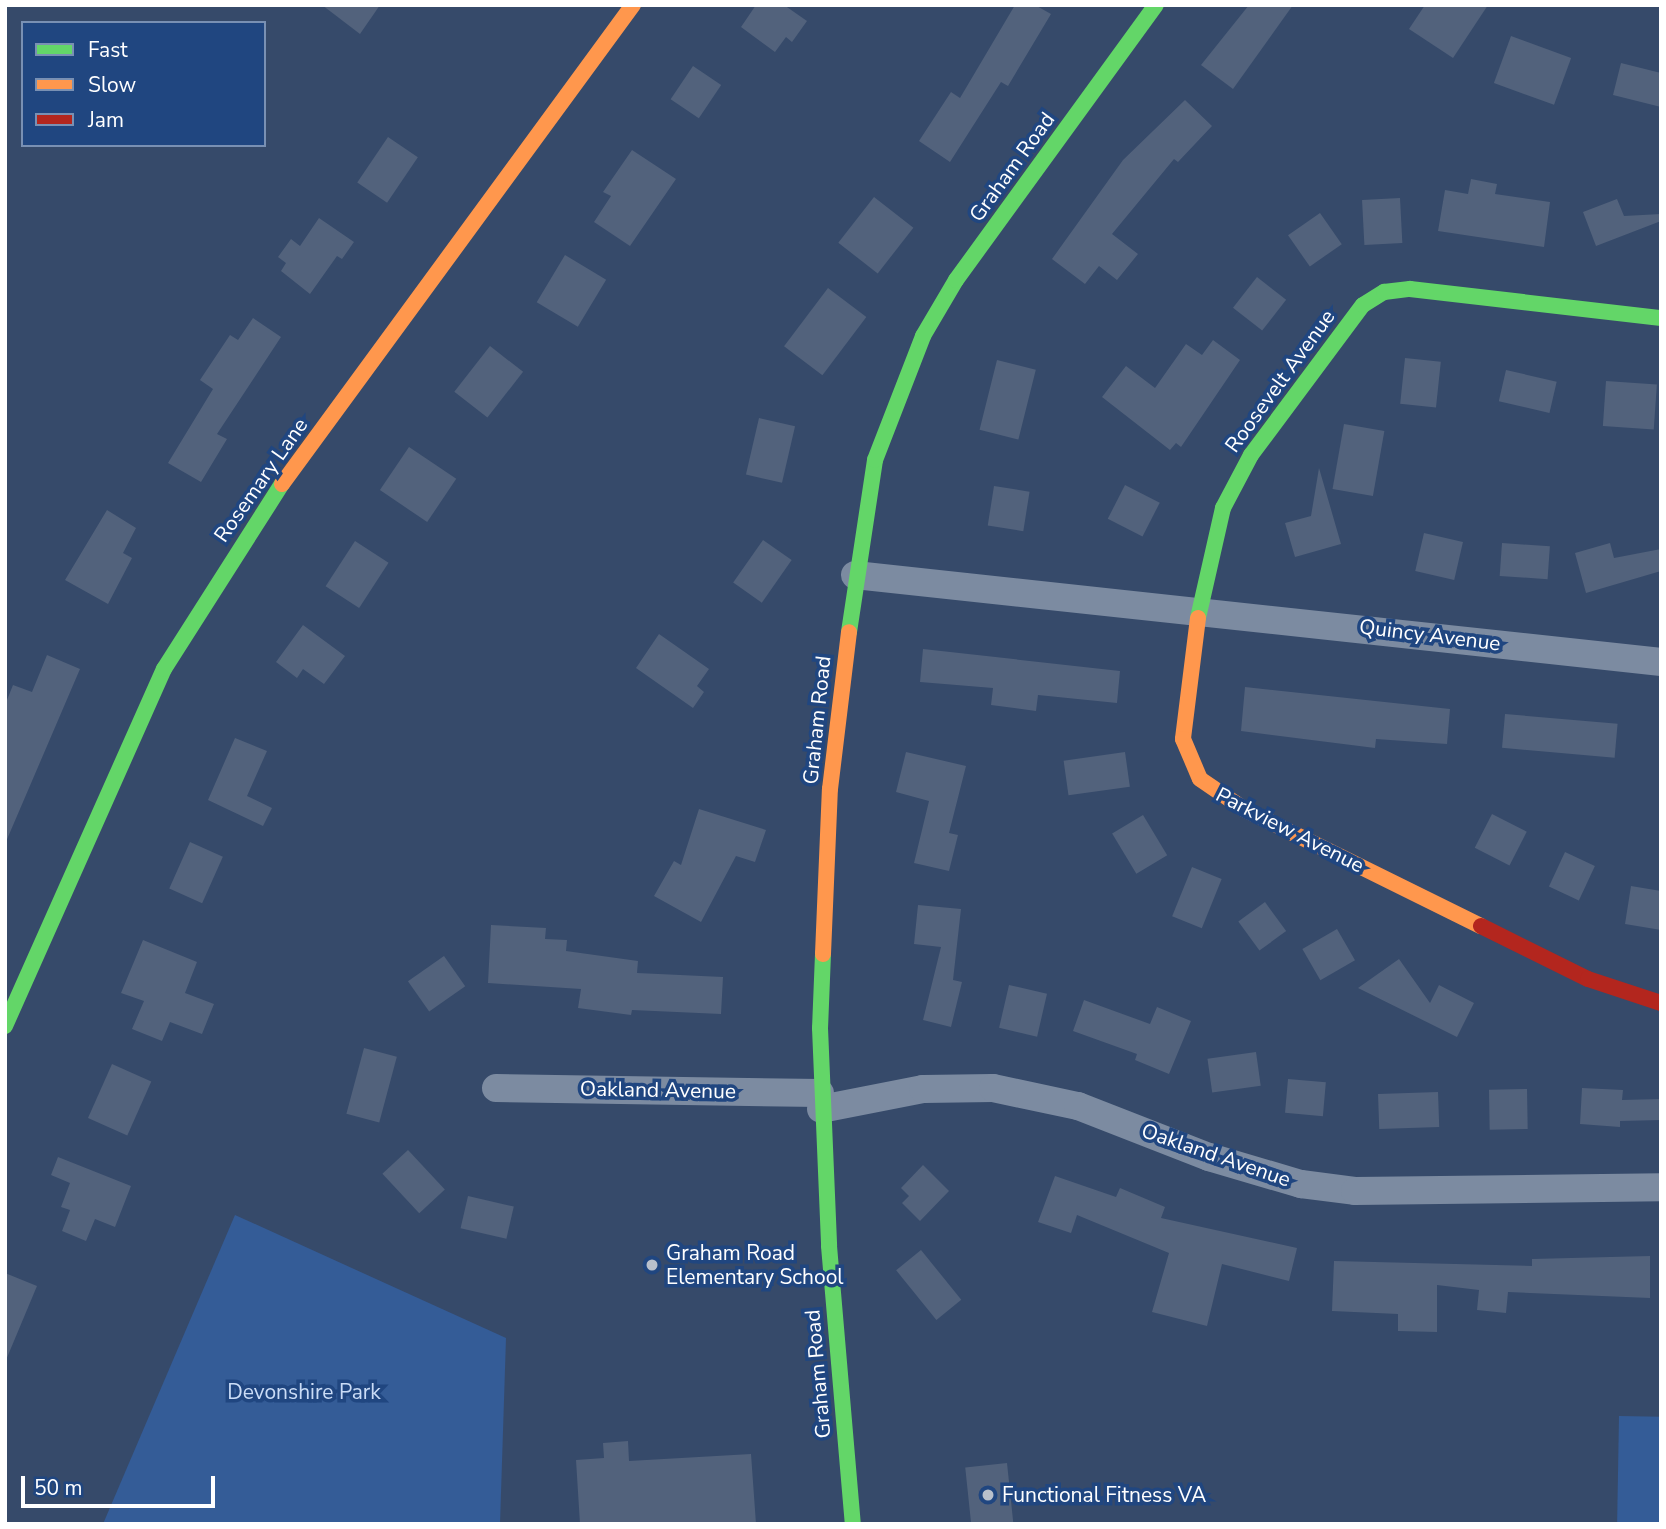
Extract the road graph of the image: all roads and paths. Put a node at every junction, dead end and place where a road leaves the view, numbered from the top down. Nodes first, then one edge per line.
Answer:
1 (633, 5) edge
2 (1156, 5) edge
3 (1661, 318) edge
4 (855, 575) junction
5 (1198, 614) junction
6 (1661, 662) edge
7 (1661, 1003) edge
8 (5, 1026) edge
9 (496, 1088) dead end
10 (821, 1101) junction
11 (1661, 1186) edge
12 (853, 1524) edge

1 - 8 street, Rosemary Lane
2 - 4 street, Graham Road
3 - 5 street, Roosevelt Avenue
4 - 5 street
4 - 10 street, Graham Road
5 - 6 street, Quincy Avenue
5 - 7 street, Parkview Avenue
9 - 10 street, Oakland Avenue
10 - 11 street, Oakland Avenue
10 - 12 street, Graham Road

